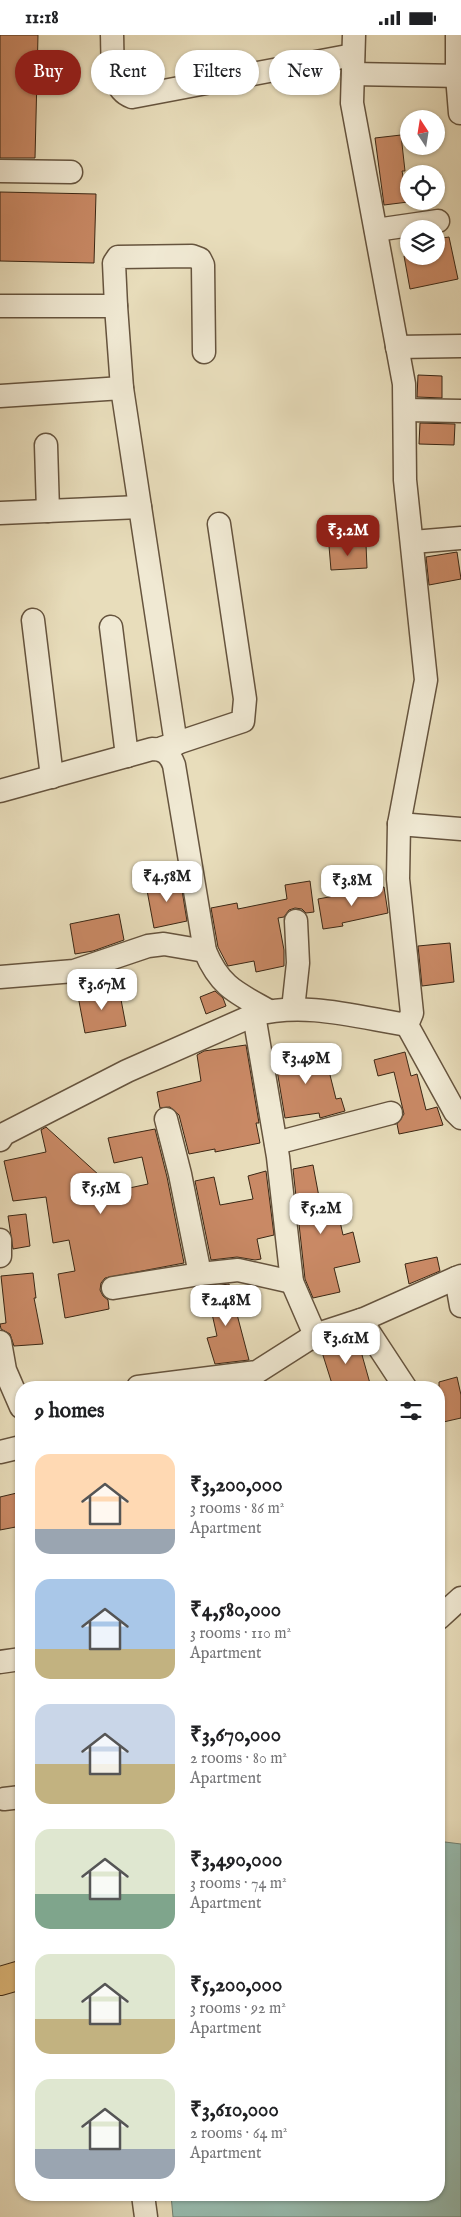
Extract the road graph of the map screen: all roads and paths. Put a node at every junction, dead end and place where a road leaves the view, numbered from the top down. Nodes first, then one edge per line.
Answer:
1 (112, 35) edge
2 (457, 35) edge
3 (353, 55) edge
4 (459, 76) edge
5 (460, 113) edge
6 (0, 171) edge
7 (71, 172) dead end
8 (400, 227) edge
9 (376, 230) junction
10 (0, 306) edge
11 (116, 306) junction
12 (397, 347) junction
13 (461, 347) edge
14 (204, 352) dead end
15 (122, 388) junction
16 (0, 396) edge
17 (405, 410) junction
18 (461, 411) edge
19 (46, 445) dead end
20 (140, 507) junction
21 (48, 511) junction
22 (0, 513) edge
23 (219, 524) dead end
24 (461, 538) edge
25 (413, 542) junction
26 (33, 620) dead end
27 (111, 627) dead end
28 (168, 746) junction
29 (127, 757) junction
30 (52, 777) junction
31 (0, 791) edge
32 (399, 824) junction
33 (461, 829) edge
34 (296, 921) dead end
35 (206, 951) junction
36 (0, 977) edge
37 (293, 1009) junction
38 (262, 1013) junction
39 (407, 1025) junction
40 (391, 1113) dead end
41 (461, 1118) edge
42 (166, 1119) dead end
43 (0, 1140) edge
44 (276, 1143) junction
45 (0, 1240) edge
46 (0, 1256) edge
47 (200, 1273) junction
48 (459, 1277) edge
49 (292, 1282) junction
50 (113, 1288) dead end
51 (461, 1306) edge
52 (361, 1320) junction
53 (315, 1335) junction
54 (0, 1342) edge
55 (258, 1380) edge
56 (241, 1381) edge
57 (402, 1381) edge
58 (13, 1403) edge
59 (15, 1448) edge
60 (0, 1452) edge
61 (461, 1598) edge
62 (445, 1613) edge
63 (15, 1660) edge
64 (0, 1662) edge
65 (15, 1977) edge
66 (0, 1981) edge
67 (144, 2201) edge
68 (146, 2217) edge

1 - 3 street
2 - 4 street
3 - 4 street
3 - 9 street
4 - 5 street
6 - 7 street
8 - 9 street
9 - 12 street
10 - 11 street
11 - 14 street
11 - 15 street
12 - 13 street
12 - 17 street
15 - 16 street
15 - 20 street
17 - 18 street
17 - 25 street
19 - 21 street
20 - 21 street
20 - 28 street
21 - 22 street
23 - 28 street
24 - 25 street
25 - 32 street
26 - 30 street
27 - 29 street
28 - 29 street
28 - 35 street
29 - 30 street
30 - 31 street
32 - 33 street
32 - 39 street
34 - 37 street
35 - 36 street
35 - 38 street
37 - 38 street
37 - 39 street
38 - 43 street
38 - 44 street
39 - 41 street
40 - 44 street
42 - 47 street
44 - 49 street
45 - 46 street
47 - 49 street
47 - 50 street
48 - 51 street
48 - 52 street
49 - 53 street
52 - 53 street
52 - 57 street
53 - 55 street
54 - 58 street
55 - 56 street
59 - 60 street
61 - 62 street
63 - 64 street
65 - 66 main road
67 - 68 street

